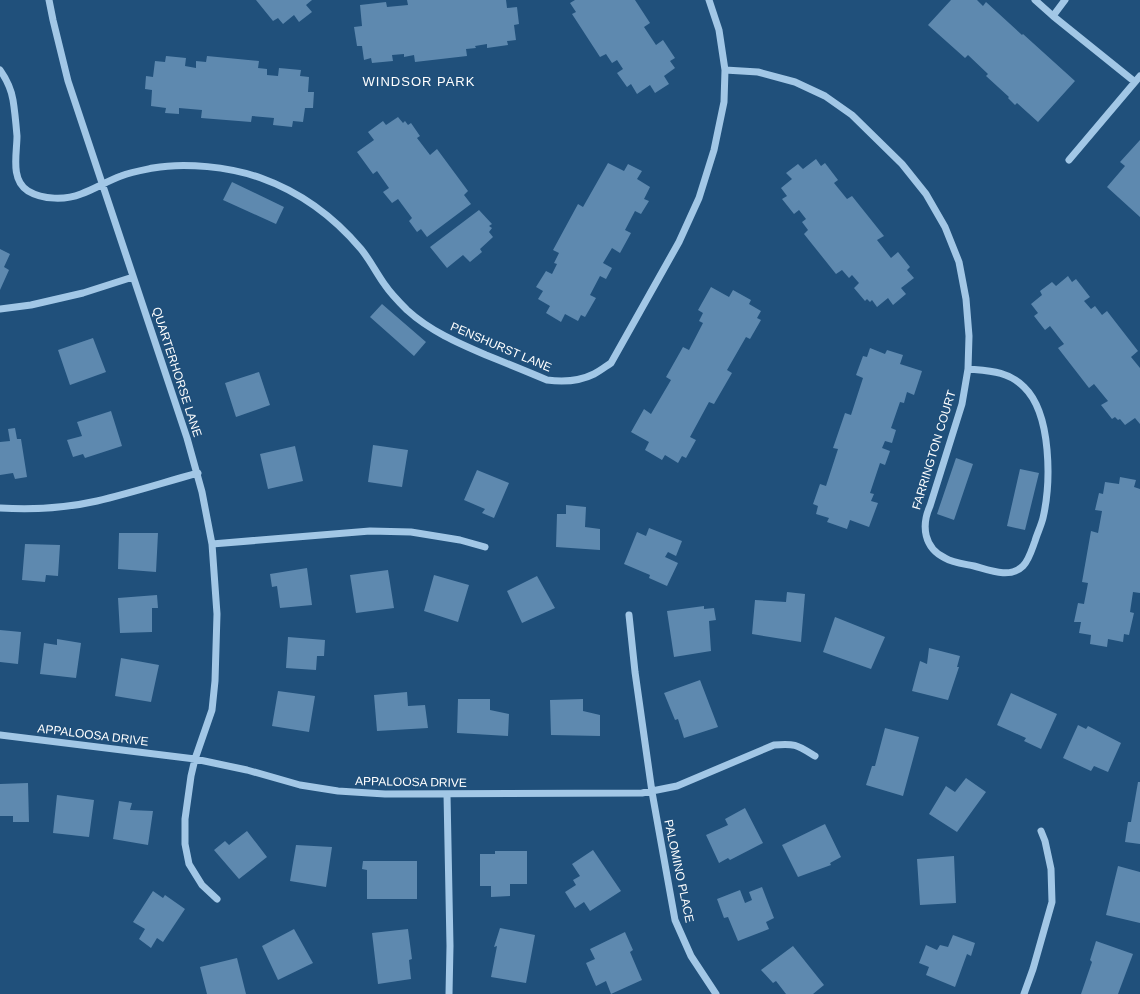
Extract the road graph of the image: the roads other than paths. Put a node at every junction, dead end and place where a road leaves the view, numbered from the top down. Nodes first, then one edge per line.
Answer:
1 (49, 0) edge
2 (709, 0) edge
3 (1035, 0) edge
4 (1065, 0) edge
5 (1053, 16) junction
6 (0, 70) edge
7 (725, 70) junction
8 (1140, 76) edge
9 (1135, 82) junction
10 (1069, 160) dead end
11 (103, 183) junction
12 (133, 277) junction
13 (0, 309) edge
14 (968, 370) junction
15 (198, 473) junction
16 (0, 508) edge
17 (212, 544) junction
18 (484, 547) dead end
19 (629, 615) dead end
20 (0, 735) edge
21 (814, 756) dead end
22 (195, 759) junction
23 (652, 792) junction
24 (447, 794) junction
25 (1041, 831) dead end
26 (217, 899) dead end
27 (449, 994) edge
28 (716, 994) edge
29 (1024, 994) edge

1 - 11 street, QUARTERHORSE LANE
2 - 7 street, PENSHURST LANE
3 - 5 street
4 - 5 street
5 - 9 street
6 - 11 street, PENSHURST LANE
7 - 11 street, PENSHURST LANE
7 - 14 street, FARRINGTON COURT
8 - 9 street
9 - 10 street
11 - 12 street, QUARTERHORSE LANE
12 - 13 street
12 - 15 street, QUARTERHORSE LANE
14 - 14 street, FARRINGTON COURT
15 - 16 street
15 - 17 street, QUARTERHORSE LANE
17 - 18 street
17 - 22 street, QUARTERHORSE LANE
19 - 23 street, PALOMINO PLACE
20 - 22 street, APPALOOSA DRIVE
21 - 23 street, APPALOOSA DRIVE
22 - 24 street, APPALOOSA DRIVE
22 - 26 street, QUARTERHORSE LANE
23 - 24 street, APPALOOSA DRIVE
23 - 28 street, PALOMINO PLACE
24 - 27 street
25 - 29 street

